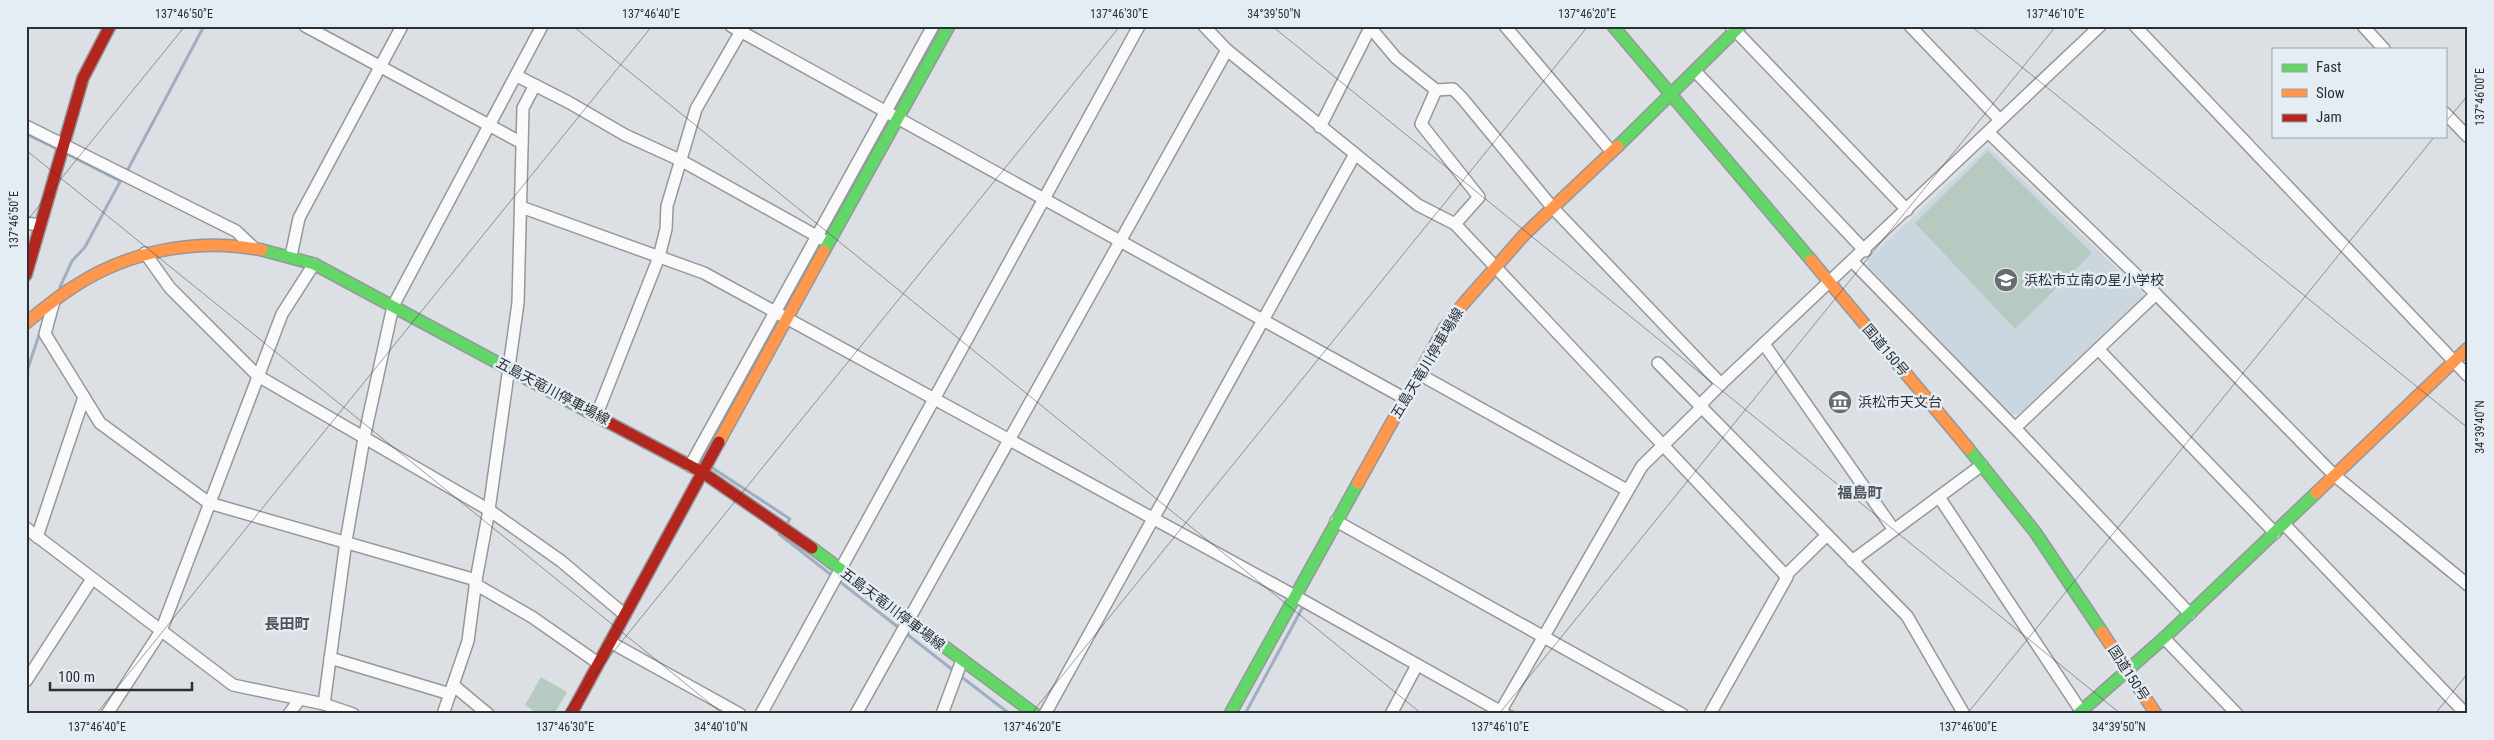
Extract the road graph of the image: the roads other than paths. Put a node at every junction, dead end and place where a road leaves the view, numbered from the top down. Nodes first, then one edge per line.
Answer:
1 (305, 26) edge
2 (402, 26) edge
3 (542, 26) edge
4 (933, 26) edge
5 (950, 26) edge
6 (1139, 26) edge
7 (1505, 26) edge
8 (1613, 26) edge
9 (1910, 26) edge
10 (2100, 26) edge
11 (2136, 26) edge
12 (2363, 26) edge
13 (108, 27) edge
14 (1370, 27) edge
15 (739, 28) edge
16 (1208, 28) edge
17 (1736, 28) edge
18 (2383, 48) edge
19 (1227, 50) junction
20 (380, 67) junction
21 (1695, 71) junction
22 (517, 76) junction
23 (534, 85) junction
24 (1436, 90) junction
25 (1671, 95) junction
26 (886, 113) junction
27 (2446, 114) edge
28 (898, 120) junction
29 (2000, 120) junction
30 (488, 126) junction
31 (27, 127) edge
32 (1320, 127) junction
33 (1989, 133) junction
34 (2468, 137) edge
35 (522, 143) junction
36 (63, 146) junction
37 (1611, 151) junction
38 (1355, 154) junction
39 (682, 161) junction
40 (1044, 199) junction
41 (521, 207) junction
42 (1552, 207) junction
43 (1907, 210) junction
44 (26, 223) edge
45 (1455, 224) junction
46 (40, 225) junction
47 (817, 236) junction
48 (828, 242) junction
49 (1120, 243) junction
50 (253, 247) junction
51 (1865, 250) junction
52 (145, 253) junction
53 (291, 256) junction
54 (659, 257) junction
55 (1853, 262) junction
56 (314, 264) junction
57 (1494, 266) junction
58 (26, 275) edge
59 (1829, 283) junction
60 (2156, 294) junction
61 (51, 303) junction
62 (393, 306) junction
63 (776, 312) junction
64 (788, 319) junction
65 (1263, 321) junction
66 (27, 323) edge
67 (1764, 344) junction
68 (2468, 348) edge
69 (2098, 349) junction
70 (2454, 362) junction
71 (1658, 363) dead end
72 (508, 367) junction
73 (1419, 374) junction
74 (258, 376) junction
75 (2468, 376) edge
76 (1721, 384) junction
77 (84, 397) junction
78 (1404, 398) junction
79 (934, 400) junction
80 (1702, 407) junction
81 (597, 414) junction
82 (2015, 428) junction
83 (364, 438) junction
84 (1010, 441) junction
85 (1664, 446) junction
86 (1982, 465) junction
87 (690, 466) junction
88 (702, 472) junction
89 (2334, 475) junction
90 (1627, 490) junction
91 (1939, 497) junction
92 (209, 503) junction
93 (490, 510) junction
94 (1153, 520) junction
95 (1336, 521) junction
96 (2284, 524) junction
97 (26, 528) edge
98 (1894, 530) junction
99 (2275, 533) junction
100 (1827, 535) junction
101 (37, 537) junction
102 (346, 541) junction
103 (1852, 561) junction
104 (840, 569) junction
105 (1785, 576) junction
106 (92, 579) junction
107 (476, 582) junction
108 (2468, 585) edge
109 (1296, 596) junction
110 (2190, 614) junction
111 (625, 615) junction
112 (909, 620) junction
113 (161, 631) junction
114 (1543, 637) junction
115 (2164, 638) junction
116 (610, 642) junction
117 (330, 658) junction
118 (962, 660) junction
119 (598, 663) junction
120 (1417, 665) junction
121 (2128, 671) junction
122 (26, 681) edge
123 (452, 689) junction
124 (299, 700) junction
125 (324, 704) junction
126 (1501, 713) edge
127 (2079, 713) edge
128 (107, 714) edge
129 (289, 714) edge
130 (353, 714) edge
131 (443, 714) edge
132 (488, 714) edge
133 (571, 714) edge
134 (740, 714) edge
135 (761, 714) edge
136 (856, 714) edge
137 (942, 714) edge
138 (1035, 714) edge
139 (1045, 714) edge
140 (1230, 714) edge
141 (1390, 714) edge
142 (1682, 714) edge
143 (1710, 714) edge
144 (1964, 714) edge
145 (2156, 714) edge
146 (2237, 714) edge
147 (2466, 714) edge

1 - 20 street
2 - 20 street
3 - 22 street
4 - 26 street
5 - 28 main road
6 - 40 street
7 - 37 street
8 - 25 main road, 国道150号
9 - 29 street
10 - 29 street
11 - 70 street
12 - 18 street
13 - 36 main road
14 - 24 street
14 - 32 street
15 - 26 street
15 - 39 street
16 - 19 street
17 - 21 main road, 五島天竜川停車場線
17 - 43 street
19 - 32 street
19 - 49 street
20 - 30 street
20 - 53 street
21 - 25 main road, 五島天竜川停車場線
21 - 51 street
22 - 23 street
22 - 30 street
23 - 35 street
23 - 39 street
24 - 42 street
24 - 45 street
25 - 37 main road, 五島天竜川停車場線
25 - 59 main road, 国道150号
26 - 28 street
26 - 47 street
27 - 34 street
28 - 40 street
28 - 48 main road
29 - 33 street
30 - 35 street
30 - 62 street
31 - 36 street
32 - 38 street
33 - 43 street
33 - 60 street
35 - 41 street
36 - 46 main road
36 - 50 street
37 - 42 main road, 五島天竜川停車場線
38 - 45 street
38 - 65 street
39 - 47 street
39 - 54 street
40 - 49 street
40 - 79 street
41 - 54 street
41 - 72 street
42 - 57 main road, 五島天竜川停車場線
42 - 76 street
43 - 51 street
44 - 46 street
45 - 57 street
46 - 58 main road
47 - 48 street
47 - 63 street
48 - 64 main road
49 - 65 street
49 - 84 street
50 - 52 main road, 五島天竜川停車場線
50 - 53 main road, 五島天竜川停車場線
51 - 55 street
52 - 61 main road, 五島天竜川停車場線
52 - 74 street
53 - 56 main road, 五島天竜川停車場線
54 - 63 street
54 - 81 street
55 - 59 street
55 - 82 street
56 - 62 main road, 五島天竜川停車場線
56 - 74 street
57 - 73 main road, 五島天竜川停車場線
57 - 85 street
59 - 67 street
59 - 86 main road, 国道150号
60 - 69 street
60 - 89 street
61 - 66 main road, 五島天竜川停車場線
61 - 77 street
62 - 72 main road, 五島天竜川停車場線
62 - 83 street
63 - 64 street
63 - 87 street
64 - 79 street
64 - 88 main road
65 - 78 street
65 - 94 street
67 - 76 street
67 - 98 street
68 - 70 main road
69 - 82 street
69 - 99 street
70 - 75 street
70 - 89 main road
71 - 80 street
72 - 81 main road, 五島天竜川停車場線
72 - 93 street
73 - 78 main road, 五島天竜川停車場線
73 - 90 street
74 - 83 street
74 - 92 street
76 - 80 street
77 - 92 street
77 - 101 street
78 - 95 main road, 五島天竜川停車場線
79 - 84 street
79 - 104 street
80 - 85 street
80 - 100 street
81 - 87 main road, 五島天竜川停車場線
82 - 110 street
83 - 93 street
83 - 102 street
84 - 94 street
84 - 112 street
85 - 90 street
85 - 105 street
86 - 91 street
86 - 121 main road, 国道150号
87 - 88 main road, 五島天竜川停車場線
88 - 104 main road, 五島天竜川停車場線
88 - 111 main road
89 - 96 main road
89 - 108 street
90 - 114 street
91 - 98 street
91 - 127 street
92 - 102 street
92 - 113 street
93 - 107 street
93 - 111 street
94 - 109 street
94 - 139 street
95 - 109 main road, 五島天竜川停車場線
95 - 114 street
96 - 99 main road
96 - 147 street
97 - 101 street
98 - 103 street
99 - 110 main road
100 - 103 street
100 - 105 street
101 - 106 street
102 - 107 street
102 - 117 street
103 - 144 street
104 - 112 main road, 五島天竜川停車場線
104 - 135 street
105 - 143 street
106 - 113 street
106 - 122 street
107 - 119 street
107 - 123 street
109 - 120 street
109 - 140 main road, 五島天竜川停車場線
110 - 115 main road
111 - 116 main road
112 - 118 main road, 五島天竜川停車場線
112 - 136 street
113 - 124 street
113 - 128 street
114 - 126 street
114 - 142 street
115 - 121 main road
115 - 146 street
116 - 119 main road
116 - 134 street
117 - 123 street
117 - 125 street
118 - 137 street
118 - 138 main road, 五島天竜川停車場線
119 - 133 main road
120 - 126 street
120 - 141 street
121 - 127 main road
121 - 145 main road, 国道150号
123 - 131 street
123 - 132 street
124 - 125 street
124 - 129 street
125 - 130 street

